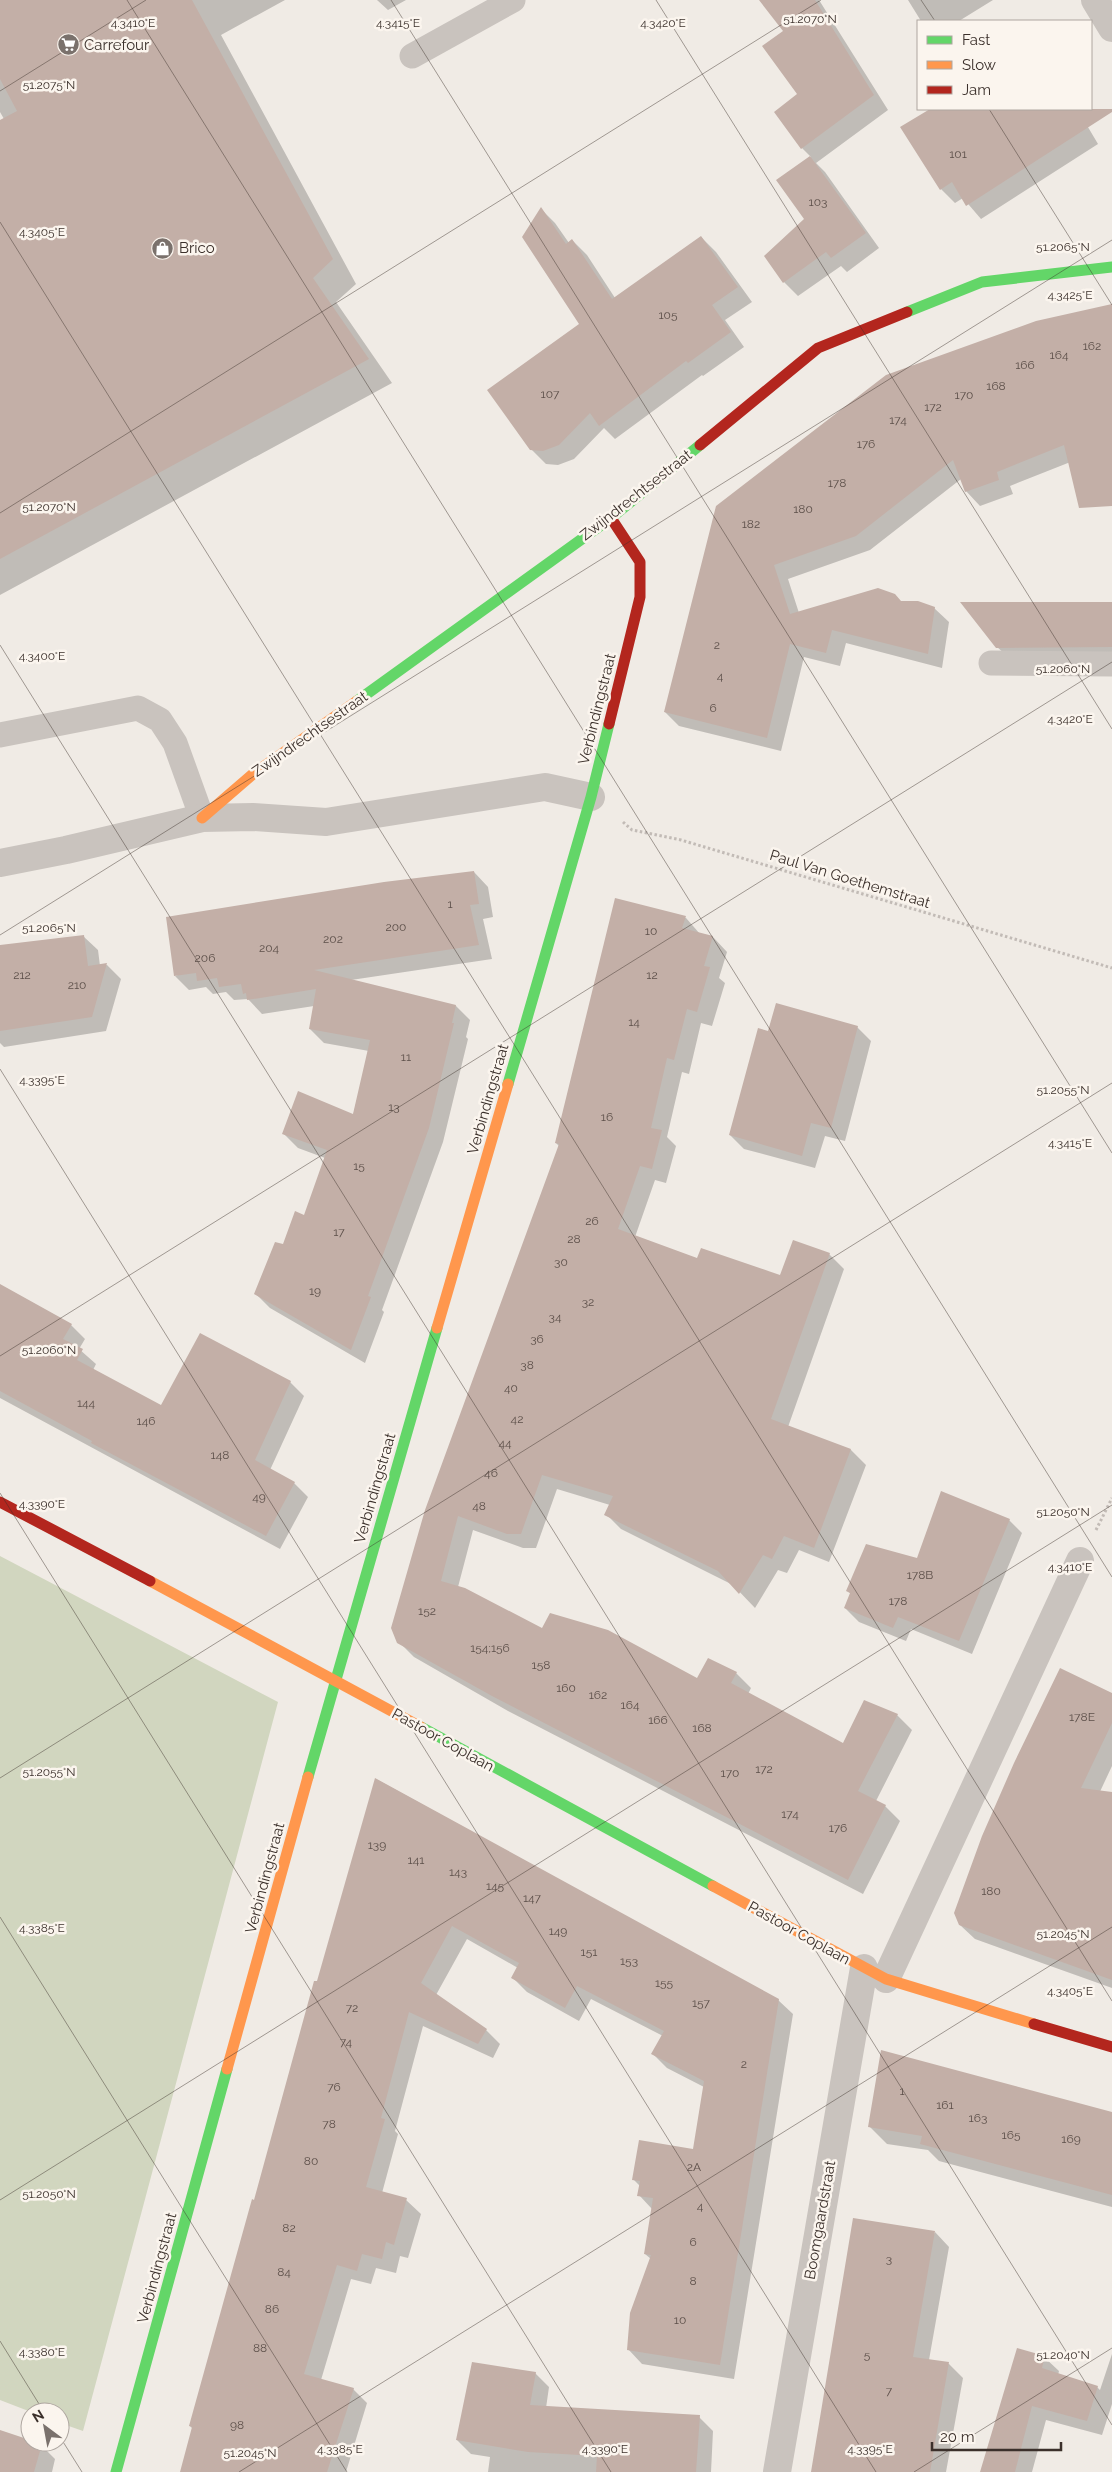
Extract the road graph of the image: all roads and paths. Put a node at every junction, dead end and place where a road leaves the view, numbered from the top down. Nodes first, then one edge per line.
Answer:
1 (513, 0) edge
2 (1095, 0) edge
3 (1112, 28) edge
4 (412, 56) dead end
5 (1112, 266) edge
6 (610, 518) junction
7 (992, 664) dead end
8 (1112, 664) edge
9 (0, 735) edge
10 (591, 796) junction
11 (202, 818) junction
12 (0, 863) edge
13 (1112, 968) edge
14 (0, 1502) edge
15 (1080, 1561) dead end
16 (335, 1680) junction
17 (875, 1973) junction
18 (1112, 2047) edge
19 (116, 2472) edge
20 (777, 2472) edge

1 - 4 lane
2 - 3 street
5 - 6 street, Zwijndrechtsestraat
6 - 10 street, Verbindingstraat
6 - 11 street, Zwijndrechtsestraat
7 - 8 lane
9 - 11 lane
10 - 11 street, Zwijndrechtsestraat
10 - 13 path, Paul Van Goethemstraat
10 - 16 street, Verbindingstraat
11 - 12 street, Zwijndrechtsestraat
14 - 16 street, Pastoor Coplaan
15 - 17 street
16 - 17 street, Pastoor Coplaan
16 - 19 street, Verbindingstraat
17 - 18 street, Pastoor Coplaan
17 - 20 street, Boomgaardstraat

